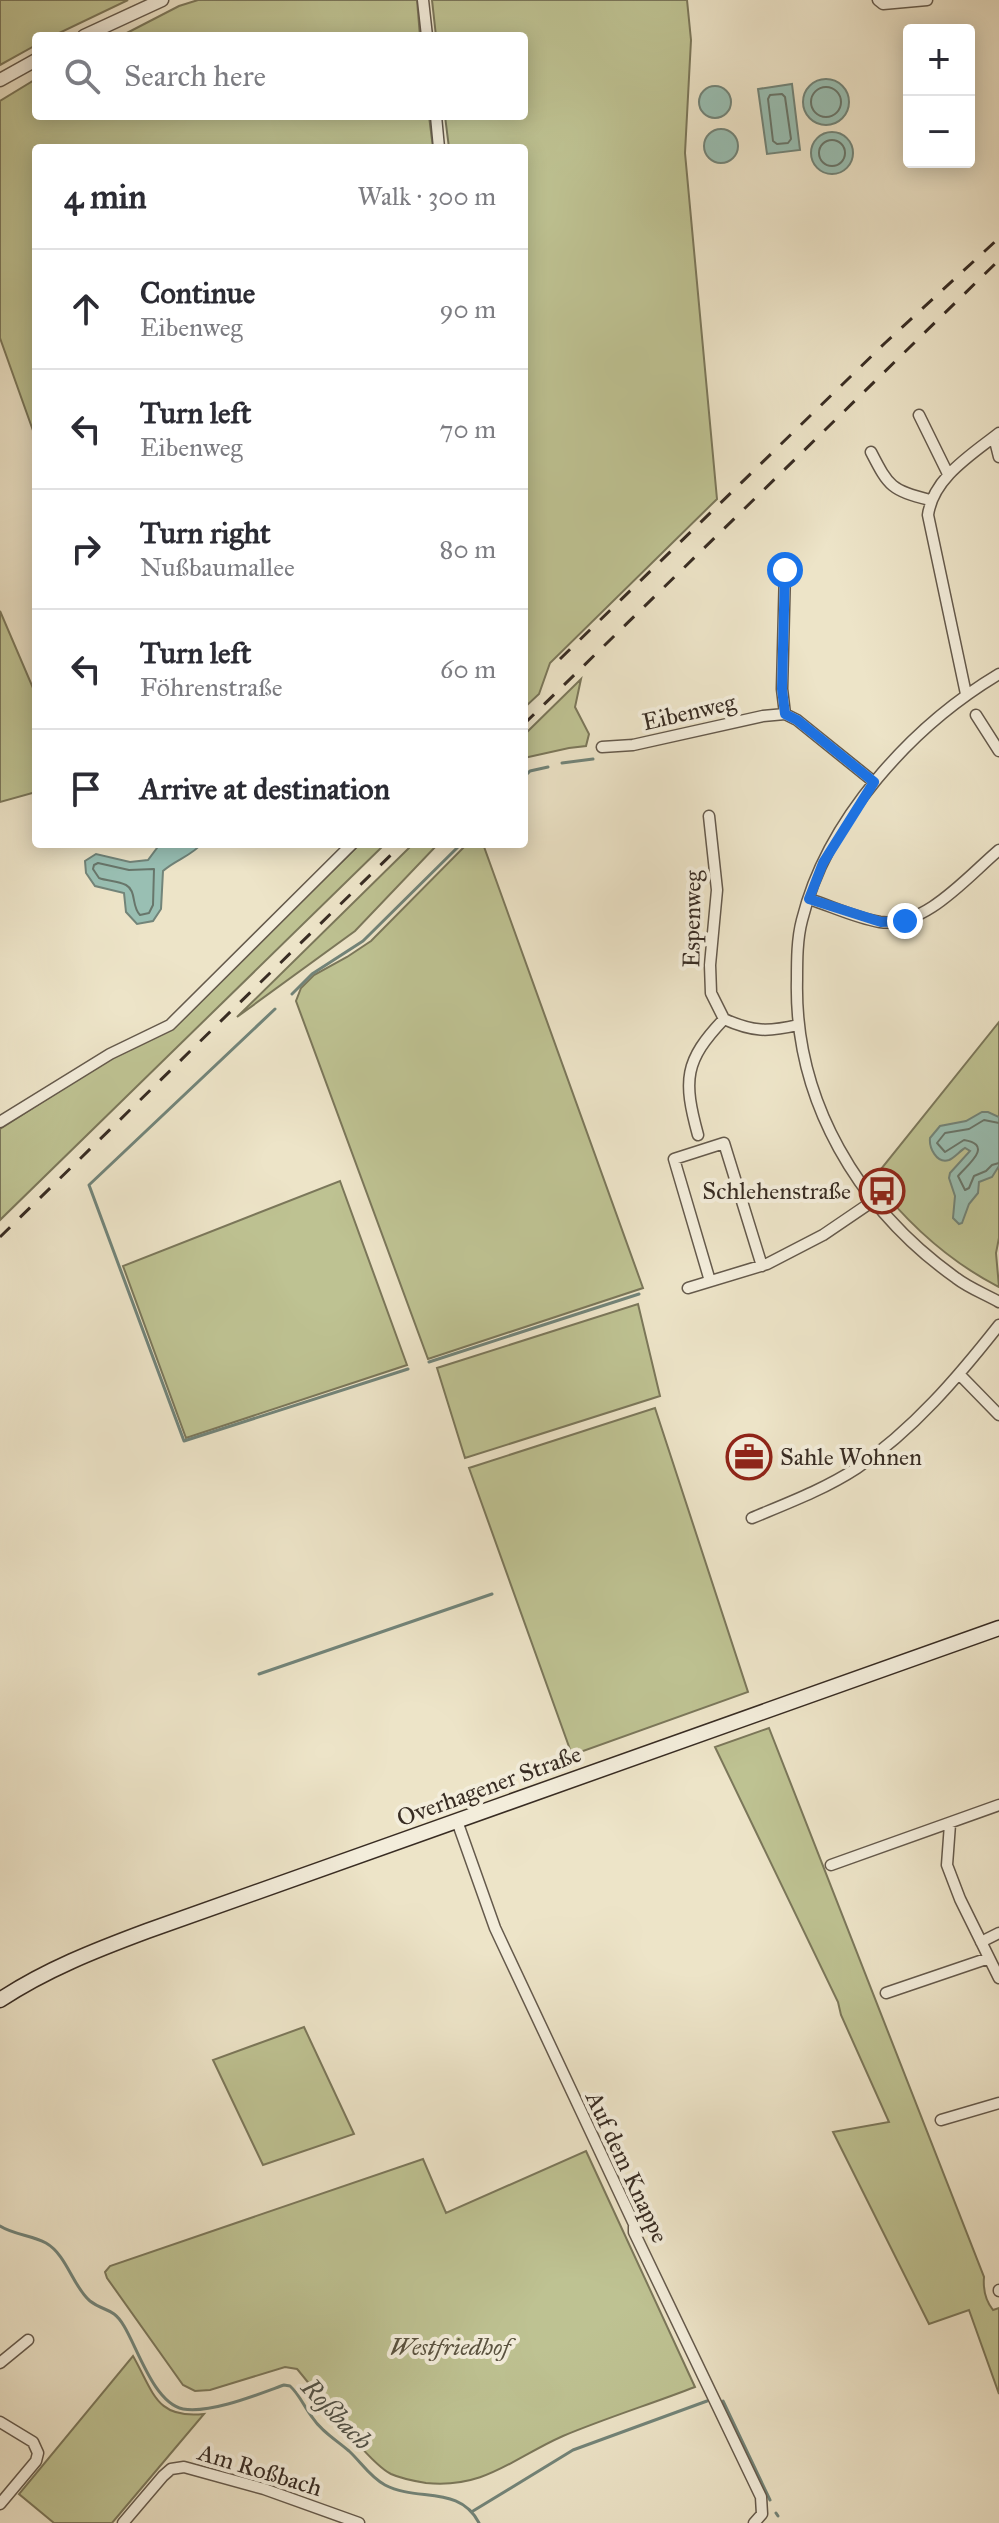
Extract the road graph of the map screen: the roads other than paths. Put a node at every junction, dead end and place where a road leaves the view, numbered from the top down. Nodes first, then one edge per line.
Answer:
1 (162, 0) edge
2 (423, 0) edge
3 (878, 0) edge
4 (927, 0) edge
5 (93, 32) edge
6 (427, 32) edge
7 (32, 62) edge
8 (0, 80) edge
9 (436, 120) edge
10 (439, 144) edge
11 (919, 415) dead end
12 (997, 435) edge
13 (871, 452) dead end
14 (999, 457) edge
15 (948, 474) junction
16 (930, 500) junction
17 (785, 570) dead end
18 (999, 674) edge
19 (966, 694) junction
20 (785, 714) junction
21 (976, 715) dead end
22 (602, 747) dead end
23 (999, 751) edge
24 (874, 782) junction
25 (709, 816) dead end
26 (348, 848) edge
27 (999, 850) edge
28 (809, 899) junction
29 (724, 1019) junction
30 (798, 1025) junction
31 (0, 1122) edge
32 (698, 1135) dead end
33 (873, 1201) junction
34 (762, 1266) junction
35 (710, 1281) junction
36 (688, 1288) dead end
37 (999, 1302) edge
38 (999, 1325) edge
39 (960, 1375) junction
40 (999, 1415) edge
41 (752, 1518) dead end
42 (999, 1628) edge
43 (999, 1805) edge
44 (457, 1821) junction
45 (950, 1824) junction
46 (831, 1865) dead end
47 (999, 1933) edge
48 (981, 1942) junction
49 (989, 1958) junction
50 (999, 1978) edge
51 (886, 1993) dead end
52 (0, 2000) edge
53 (999, 2103) edge
54 (941, 2120) dead end
55 (28, 2340) dead end
56 (0, 2363) edge
57 (0, 2422) edge
58 (0, 2504) edge
59 (123, 2523) edge
60 (359, 2523) edge
61 (754, 2523) edge

1 - 5 street
2 - 6 street
3 - 4 street
7 - 8 street
9 - 10 street
11 - 15 street
12 - 14 street
12 - 15 street
13 - 16 street
15 - 16 street
16 - 19 street
17 - 20 street
18 - 19 street
19 - 24 street
20 - 22 street, Eibenweg
20 - 24 street
21 - 23 street
24 - 28 street
25 - 29 street, Espenweg
26 - 31 street
27 - 28 street
28 - 30 street
29 - 30 street
29 - 32 street
30 - 33 street
33 - 34 street
33 - 37 street
34 - 35 street
34 - 35 street
35 - 36 street
38 - 39 street
39 - 40 street
39 - 41 street
42 - 44 main road, Overhagener Straße
43 - 45 street
44 - 52 main road, Overhagener Straße
44 - 61 street, Auf dem Knappe
45 - 46 street
45 - 48 street
47 - 48 street
48 - 49 street
49 - 50 street
49 - 51 street
53 - 54 street
55 - 56 street
57 - 58 street
59 - 60 street, Am Roßbach

